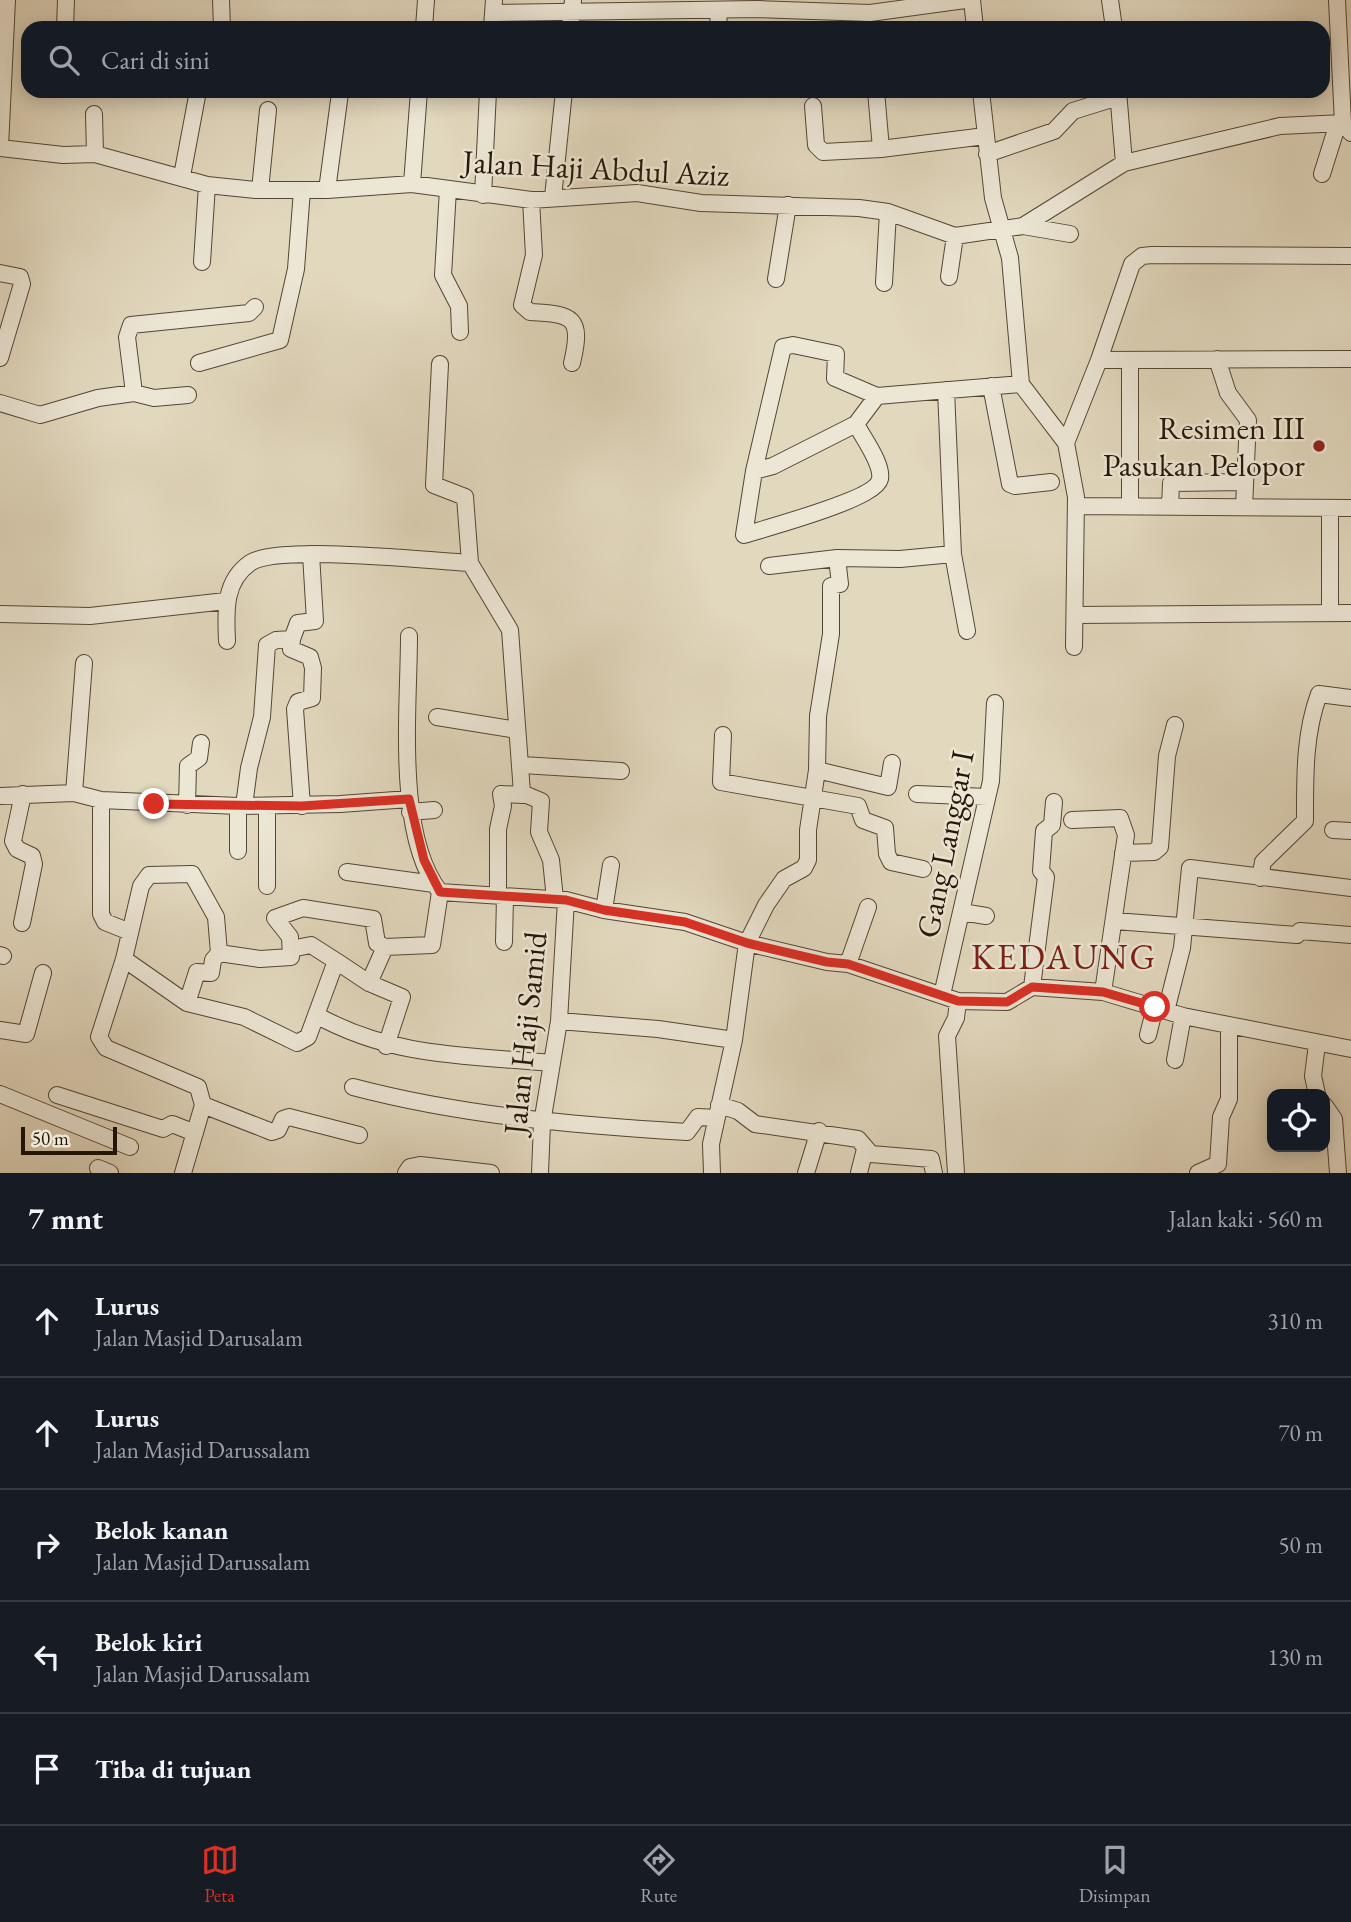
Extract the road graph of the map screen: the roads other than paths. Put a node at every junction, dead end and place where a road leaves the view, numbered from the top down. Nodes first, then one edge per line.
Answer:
1 (7, 0) edge
2 (66, 0) edge
3 (221, 0) edge
4 (426, 0) edge
5 (965, 0) edge
6 (972, 0) edge
7 (1110, 0) edge
8 (1337, 0) edge
9 (645, 7) edge
10 (718, 10) junction
11 (493, 14) edge
12 (571, 14) edge
13 (65, 21) edge
14 (219, 21) edge
15 (424, 21) edge
16 (719, 21) edge
17 (870, 21) edge
18 (974, 21) edge
19 (1113, 21) edge
20 (1345, 67) edge
21 (197, 98) edge
22 (339, 98) edge
23 (418, 98) edge
24 (488, 98) edge
25 (563, 98) edge
26 (877, 98) edge
27 (982, 98) edge
28 (1107, 98) edge
29 (1118, 98) edge
30 (813, 106) dead end
31 (268, 110) dead end
32 (94, 114) dead end
33 (1344, 126) edge
34 (985, 136) junction
35 (0, 148) edge
36 (881, 149) junction
37 (95, 154) junction
38 (987, 154) junction
39 (1124, 163) junction
40 (1322, 174) dead end
41 (182, 176) junction
42 (412, 184) junction
43 (207, 185) junction
44 (448, 189) junction
45 (260, 190) junction
46 (302, 190) junction
47 (327, 190) junction
48 (483, 195) junction
49 (552, 197) junction
50 (531, 200) junction
51 (788, 205) junction
52 (888, 212) junction
53 (1023, 226) junction
54 (1000, 232) junction
55 (1070, 234) dead end
56 (955, 236) junction
57 (1351, 256) edge
58 (202, 261) dead end
59 (0, 273) edge
60 (949, 277) dead end
61 (776, 279) dead end
62 (884, 283) dead end
63 (255, 307) dead end
64 (460, 332) dead end
65 (0, 358) edge
66 (1217, 359) junction
67 (1351, 359) edge
68 (1099, 360) junction
69 (1130, 360) junction
70 (199, 363) dead end
71 (572, 363) dead end
72 (440, 364) dead end
73 (1021, 384) junction
74 (991, 386) junction
75 (946, 390) junction
76 (134, 393) junction
77 (188, 395) dead end
78 (877, 396) junction
79 (0, 403) edge
80 (856, 424) junction
81 (1066, 443) junction
82 (754, 471) junction
83 (1051, 482) dead end
84 (1245, 482) junction
85 (1076, 506) junction
86 (1130, 506) junction
87 (1170, 507) junction
88 (1244, 508) junction
89 (1330, 508) junction
90 (1351, 508) edge
91 (311, 554) junction
92 (953, 554) junction
93 (837, 558) junction
94 (470, 564) junction
95 (769, 566) dead end
96 (226, 601) junction
97 (1330, 613) junction
98 (1351, 613) edge
99 (0, 614) edge
100 (1075, 615) junction
101 (967, 631) dead end
102 (409, 636) dead end
103 (292, 639) junction
104 (227, 641) dead end
105 (1074, 647) dead end
106 (84, 663) dead end
107 (1351, 698) edge
108 (995, 703) dead end
109 (436, 717) dead end
110 (1175, 725) dead end
111 (517, 730) junction
112 (723, 735) dead end
113 (201, 743) dead end
114 (892, 763) dead end
115 (522, 765) junction
116 (817, 770) junction
117 (621, 771) dead end
118 (74, 793) junction
119 (23, 794) junction
120 (917, 794) dead end
121 (523, 795) junction
122 (0, 796) edge
123 (815, 797) junction
124 (987, 797) junction
125 (101, 800) junction
126 (1054, 802) dead end
127 (187, 805) junction
128 (410, 805) junction
129 (241, 806) junction
130 (267, 806) junction
131 (302, 806) junction
132 (434, 810) dead end
133 (1072, 820) dead end
134 (1333, 830) dead end
135 (1351, 831) edge
136 (238, 851) dead end
137 (1123, 853) junction
138 (611, 865) dead end
139 (923, 869) dead end
140 (346, 872) dead end
141 (1260, 878) junction
142 (267, 886) dead end
143 (437, 888) junction
144 (1351, 888) edge
145 (502, 896) junction
146 (560, 899) junction
147 (868, 907) dead end
148 (604, 910) junction
149 (962, 912) junction
150 (986, 916) dead end
151 (1115, 921) junction
152 (22, 923) dead end
153 (1184, 925) junction
154 (130, 932) junction
155 (1351, 934) edge
156 (504, 942) dead end
157 (747, 943) junction
158 (385, 947) junction
159 (291, 949) junction
160 (219, 953) junction
161 (124, 959) junction
162 (336, 961) junction
163 (848, 964) junction
164 (43, 973) dead end
165 (369, 983) junction
166 (1032, 987) junction
167 (1103, 992) junction
168 (942, 995) junction
169 (958, 1001) junction
170 (187, 1003) junction
171 (1160, 1009) junction
172 (316, 1015) junction
173 (1183, 1016) junction
174 (559, 1021) junction
175 (1229, 1026) junction
176 (0, 1030) edge
177 (1149, 1035) dead end
178 (734, 1040) junction
179 (1317, 1044) junction
180 (386, 1045) junction
181 (1351, 1049) edge
182 (1175, 1060) dead end
183 (552, 1063) junction
184 (353, 1087) dead end
185 (1316, 1089) edge
186 (0, 1094) edge
187 (57, 1094) dead end
188 (203, 1105) junction
189 (717, 1111) junction
190 (1330, 1113) edge
191 (542, 1123) junction
192 (819, 1131) junction
193 (195, 1133) junction
194 (359, 1135) dead end
195 (130, 1147) dead end
196 (865, 1149) junction
197 (408, 1170) edge
198 (183, 1173) edge
199 (491, 1173) edge
200 (540, 1173) edge
201 (712, 1173) edge
202 (806, 1173) edge
203 (859, 1173) edge
204 (934, 1173) edge
205 (956, 1173) edge
206 (1198, 1173) edge
207 (1338, 1173) edge

1 - 35 street
2 - 13 street
3 - 14 street
4 - 15 street
5 - 17 street
6 - 18 street
7 - 19 street
8 - 20 street
9 - 10 street
9 - 12 street
10 - 16 street
10 - 17 street
11 - 12 street
20 - 33 street
21 - 41 street
22 - 47 street
23 - 42 street
24 - 48 street
25 - 49 street
26 - 36 street
27 - 34 street
28 - 38 street
29 - 39 street
30 - 36 street
31 - 45 street
32 - 37 street
33 - 39 street
33 - 40 street
34 - 36 street
34 - 38 street
35 - 37 street, Jalan Haji Abdul Aziz
37 - 41 street, Jalan Haji Abdul Aziz
38 - 54 street
39 - 53 street
41 - 43 street, Jalan Haji Abdul Aziz
42 - 44 street, Jalan Haji Abdul Aziz
42 - 47 street, Jalan Haji Abdul Aziz
43 - 45 street, Jalan Haji Abdul Aziz
43 - 58 street
44 - 48 street, Jalan Haji Abdul Aziz
44 - 64 street
45 - 46 street, Jalan Haji Abdul Aziz
46 - 47 street, Jalan Haji Abdul Aziz
46 - 70 street
48 - 50 street, Jalan Haji Abdul Aziz
49 - 50 street, Jalan Haji Abdul Aziz
49 - 51 street, Jalan Haji Abdul Aziz
50 - 71 street
51 - 52 street, Jalan Haji Abdul Aziz
51 - 61 street
52 - 56 street, Jalan Haji Abdul Aziz
52 - 62 street
53 - 54 street, Jalan Haji Abdul Aziz
53 - 55 street
54 - 56 street, Jalan Haji Abdul Aziz
54 - 73 street
56 - 60 street
57 - 68 street
59 - 65 street
63 - 76 street
66 - 67 street
66 - 69 street
66 - 84 street
68 - 69 street
68 - 81 street
69 - 86 street
72 - 94 street
73 - 74 street
73 - 81 street
74 - 75 street
74 - 83 street
75 - 78 street
75 - 92 street
76 - 77 street
76 - 79 street
78 - 80 street
78 - 82 street
80 - 82 street
80 - 82 street
81 - 85 street
84 - 87 street
84 - 88 street
85 - 86 street
85 - 100 street
86 - 87 street
87 - 88 street
88 - 89 street
89 - 90 street
89 - 97 street
91 - 94 street
91 - 96 street
91 - 103 street
92 - 93 street
92 - 101 street
93 - 95 street
93 - 116 street
94 - 111 street
96 - 99 street
96 - 104 street
97 - 98 street
97 - 100 street
100 - 105 street
102 - 128 street
103 - 129 street
103 - 131 street
106 - 118 street
107 - 141 street
108 - 124 street, Gang Langgar I
109 - 111 street
110 - 137 street
111 - 115 street
112 - 123 street
113 - 127 street
114 - 116 street
115 - 117 street
115 - 121 street
116 - 123 street
118 - 119 street
118 - 125 street
119 - 122 street
119 - 152 street
120 - 124 street
121 - 145 street
121 - 146 street, Jalan Haji Samid
123 - 139 street
123 - 157 street
124 - 149 street, Gang Langgar I
125 - 127 street
125 - 154 street
126 - 166 street
127 - 129 street
128 - 131 street
128 - 132 street
128 - 143 street
129 - 130 street
129 - 136 street
130 - 131 street
130 - 142 street
133 - 137 street
134 - 135 street
137 - 151 street
138 - 148 street
140 - 143 street
141 - 144 street
141 - 153 street
143 - 145 street
143 - 158 street
145 - 146 street
145 - 156 street
146 - 148 street
146 - 174 street, Jalan Haji Samid
147 - 163 street
148 - 157 street
149 - 150 street
149 - 168 street, Gang Langgar I
151 - 153 street
151 - 167 street
153 - 155 street
153 - 171 street
154 - 160 street
154 - 161 street
157 - 163 street
157 - 178 street
158 - 159 street
158 - 165 street
159 - 160 street
159 - 162 street
160 - 170 street
161 - 170 street
161 - 188 street
162 - 165 street
162 - 172 street
163 - 168 street
164 - 176 street
165 - 180 street
166 - 167 street
166 - 169 street
167 - 171 street
168 - 169 street
169 - 205 street
170 - 172 street
171 - 173 street
171 - 177 street
172 - 180 street
173 - 175 street
173 - 182 street
174 - 178 street
174 - 183 street, Jalan Haji Samid
175 - 179 street
175 - 206 street
178 - 189 street
179 - 181 street
179 - 185 street
180 - 183 street
183 - 191 street, Jalan Haji Samid
184 - 191 street
186 - 195 street
187 - 193 street
188 - 193 street
188 - 194 street
189 - 191 street
189 - 192 street
189 - 201 street
190 - 207 street
191 - 200 street, Jalan Haji Samid
192 - 196 street
192 - 202 street
193 - 198 street
196 - 203 street
196 - 204 street
197 - 199 street

